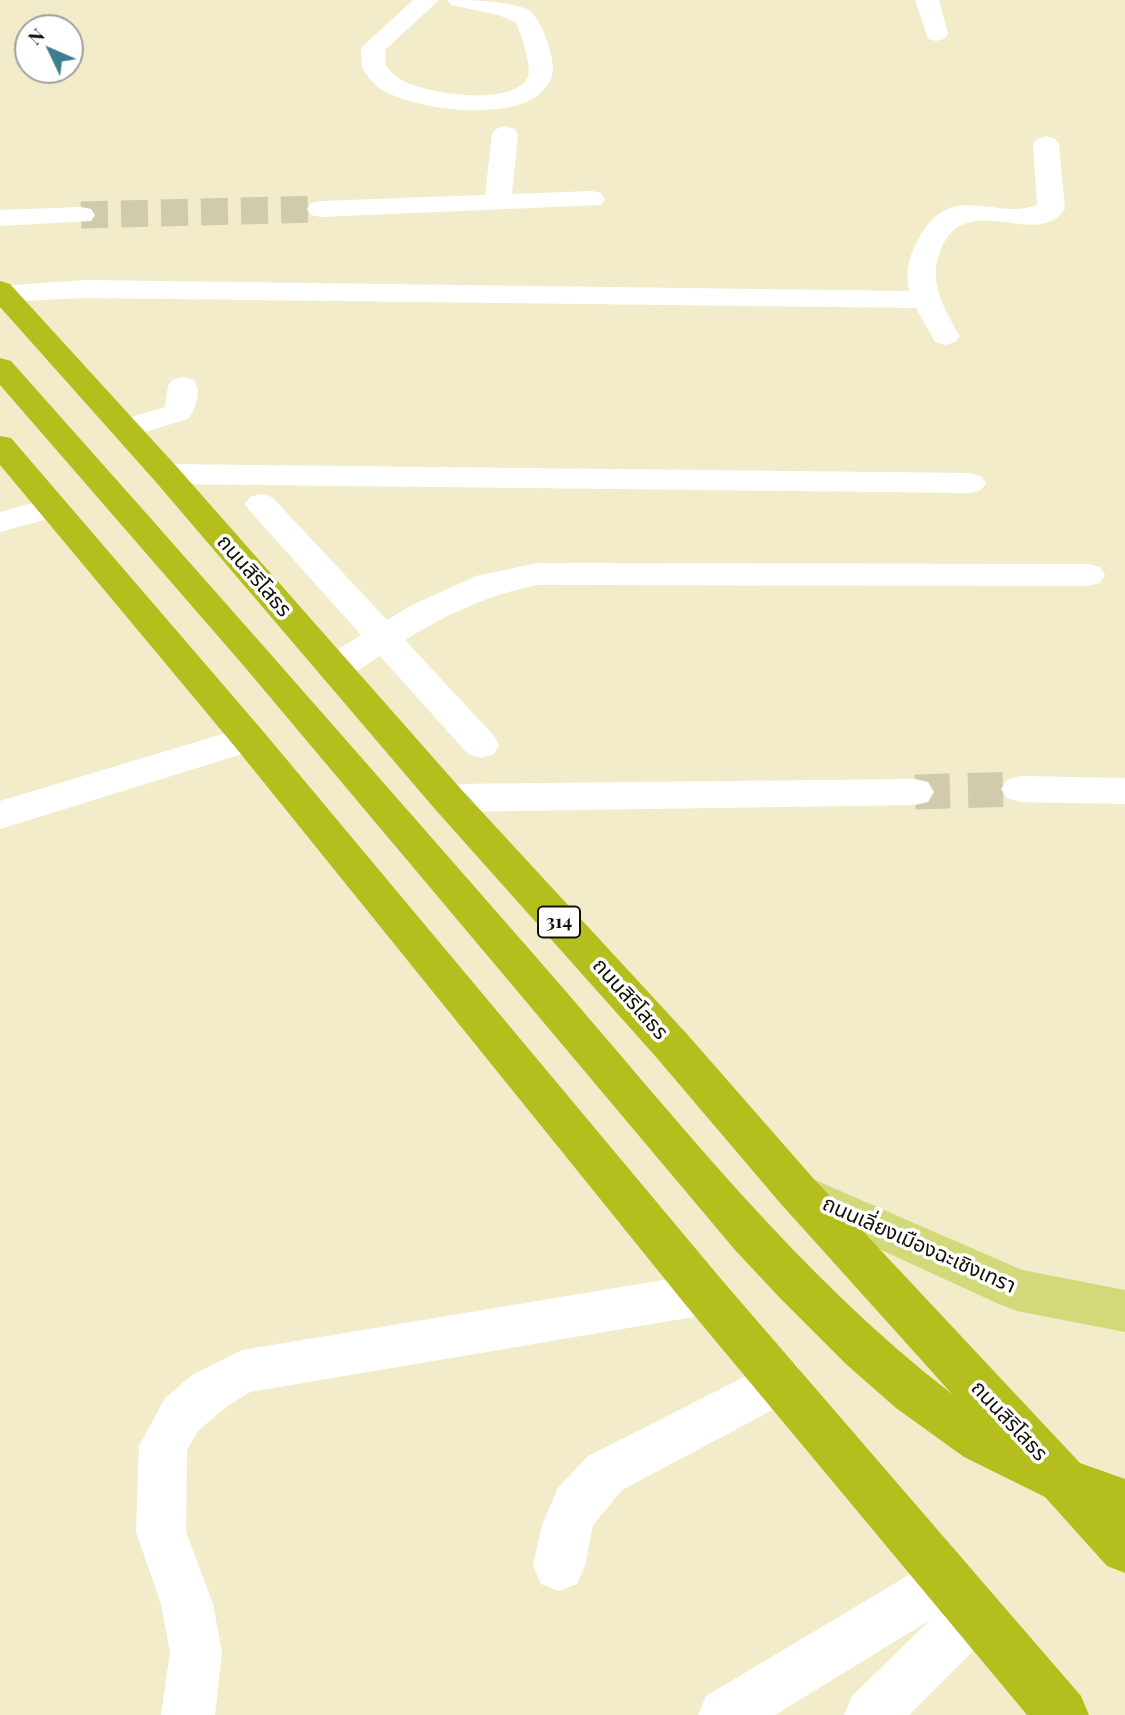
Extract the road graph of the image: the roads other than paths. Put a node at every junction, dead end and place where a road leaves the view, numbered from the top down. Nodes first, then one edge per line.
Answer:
1 (427, 0) edge
2 (459, 0) edge
3 (927, 0) edge
4 (936, 34) dead end
5 (505, 134) dead end
6 (1046, 144) dead end
7 (592, 199) dead end
8 (498, 202) junction
9 (321, 209) tunnel mouth
10 (81, 215) tunnel mouth
11 (0, 218) edge
12 (2, 292) edge
13 (924, 300) junction
14 (945, 336) dead end
15 (0, 367) edge
16 (183, 386) dead end
17 (125, 429) junction
18 (0, 445) edge
19 (166, 474) junction
20 (970, 483) dead end
21 (261, 504) dead end
22 (51, 508) junction
23 (0, 522) edge
24 (1088, 575) dead end
25 (384, 637) junction
26 (334, 668) junction
27 (249, 739) junction
28 (481, 745) dead end
29 (1020, 789) tunnel mouth
30 (1125, 791) edge
31 (915, 792) tunnel mouth
32 (447, 798) junction
33 (0, 815) edge
34 (797, 1191) junction
35 (705, 1294) junction
36 (1125, 1311) edge
37 (779, 1381) junction
38 (1125, 1503) edge
39 (1125, 1548) edge
40 (559, 1566) dead end
41 (961, 1598) junction
42 (188, 1715) edge
43 (726, 1715) edge
44 (871, 1715) edge
45 (1062, 1715) edge

1 - 2 street
3 - 4 street
5 - 8 street
6 - 13 street
7 - 8 street
8 - 9 street
10 - 11 street
12 - 13 street
12 - 17 highway, ถนนสิริโสธร / 314
13 - 14 street
15 - 38 highway
16 - 17 street
17 - 19 highway, ถนนสิริโสธร / 314
18 - 22 highway
19 - 20 street
19 - 26 highway, ถนนสิริโสธร / 314
21 - 25 street
22 - 23 street
22 - 27 highway
24 - 25 street
25 - 26 street
25 - 28 street
26 - 32 highway, ถนนสิริโสธร / 314
27 - 33 street
27 - 35 highway
29 - 30 street
31 - 32 street
32 - 34 highway, ถนนสิริโสธร / 314
34 - 36 main road, ถนนเลี่ยงเมืองฉะเชิงเทรา
34 - 39 highway, ถนนสิริโสธร / 314
35 - 37 highway
35 - 42 street
37 - 40 street
37 - 41 highway
41 - 43 street
41 - 44 street
41 - 45 highway

